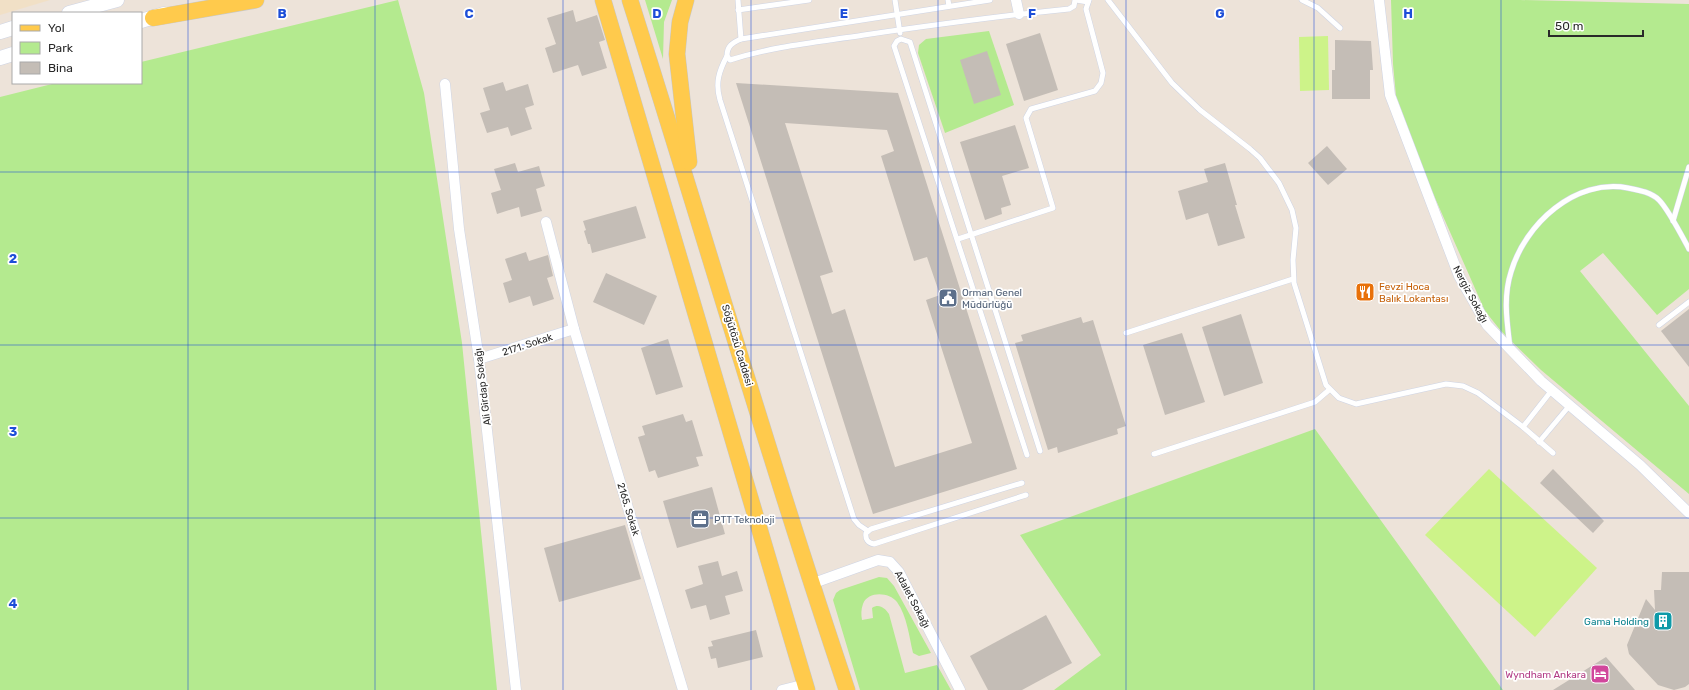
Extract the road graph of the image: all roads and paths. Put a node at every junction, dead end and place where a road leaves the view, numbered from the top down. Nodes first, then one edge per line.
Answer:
1 (117, 0) edge
2 (210, 0) edge
3 (256, 0) edge
4 (603, 0) edge
5 (630, 0) edge
6 (686, 0) edge
7 (738, 0) edge
8 (809, 0) edge
9 (895, 0) edge
10 (948, 0) edge
11 (990, 0) edge
12 (1016, 0) edge
13 (1075, 0) edge
14 (1108, 0) edge
15 (1302, 0) edge
16 (1379, 0) edge
17 (1088, 1) edge
18 (949, 6) junction
19 (738, 10) junction
20 (73, 12) edge
21 (897, 14) junction
22 (1019, 14) junction
23 (147, 19) edge
24 (12, 28) edge
25 (1340, 28) dead end
26 (900, 30) junction
27 (0, 32) edge
28 (740, 39) junction
29 (901, 39) junction
30 (12, 54) edge
31 (727, 56) junction
32 (0, 58) edge
33 (445, 84) dead end
34 (1689, 167) edge
35 (694, 202) junction
36 (1673, 221) junction
37 (546, 222) dead end
38 (972, 235) junction
39 (958, 239) junction
40 (1689, 249) edge
41 (1293, 279) junction
42 (1689, 302) edge
43 (1659, 325) dead end
44 (574, 329) junction
45 (1126, 333) dead end
46 (1510, 350) junction
47 (479, 359) junction
48 (1329, 390) junction
49 (1552, 390) junction
50 (1570, 405) junction
51 (1523, 427) junction
52 (1539, 442) junction
53 (1040, 451) dead end
54 (1553, 453) dead end
55 (1154, 454) dead end
56 (1027, 455) dead end
57 (1022, 484) dead end
58 (1026, 495) dead end
59 (1689, 513) edge
60 (868, 531) junction
61 (811, 584) junction
62 (806, 687) edge
63 (516, 690) edge
64 (683, 690) edge
65 (782, 690) edge
66 (847, 690) edge
67 (960, 690) edge

1 - 20 main road
2 - 23 main road
3 - 23 main road
4 - 62 main road
5 - 35 main road, Söğütözü Caddesi
6 - 35 main road
7 - 19 lane
8 - 19 lane
9 - 21 lane
10 - 18 lane
11 - 18 lane
12 - 22 street
13 - 17 lane
13 - 22 lane
14 - 41 lane
15 - 25 lane
16 - 46 street, Nergiz Sokağı
17 - 38 lane
18 - 21 lane
19 - 28 lane
21 - 26 lane
21 - 28 lane
22 - 26 lane
24 - 27 main road
26 - 29 lane
26 - 31 lane
28 - 31 lane
29 - 38 lane
29 - 39 lane
30 - 32 main road
31 - 60 lane
33 - 47 street, Ali Girdap Sokağı
34 - 36 lane
35 - 61 main road, Söğütözü Caddesi
36 - 40 lane
36 - 46 lane
37 - 44 street, 2165. Sokak
38 - 39 lane
38 - 53 lane
39 - 56 lane
41 - 45 lane
41 - 48 lane
42 - 43 lane
44 - 47 street, 2171. Sokak
44 - 64 street, 2165. Sokak
46 - 49 street, Nergiz Sokağı
47 - 63 street, Ali Girdap Sokağı
48 - 51 lane
48 - 55 lane
49 - 50 street, Nergiz Sokağı
49 - 51 lane
50 - 52 lane
50 - 59 street, Nergiz Sokağı
51 - 52 lane
52 - 54 lane
57 - 60 lane
58 - 60 lane
61 - 66 main road, Söğütözü Caddesi
61 - 67 street, Adalet Sokağı
62 - 65 street

